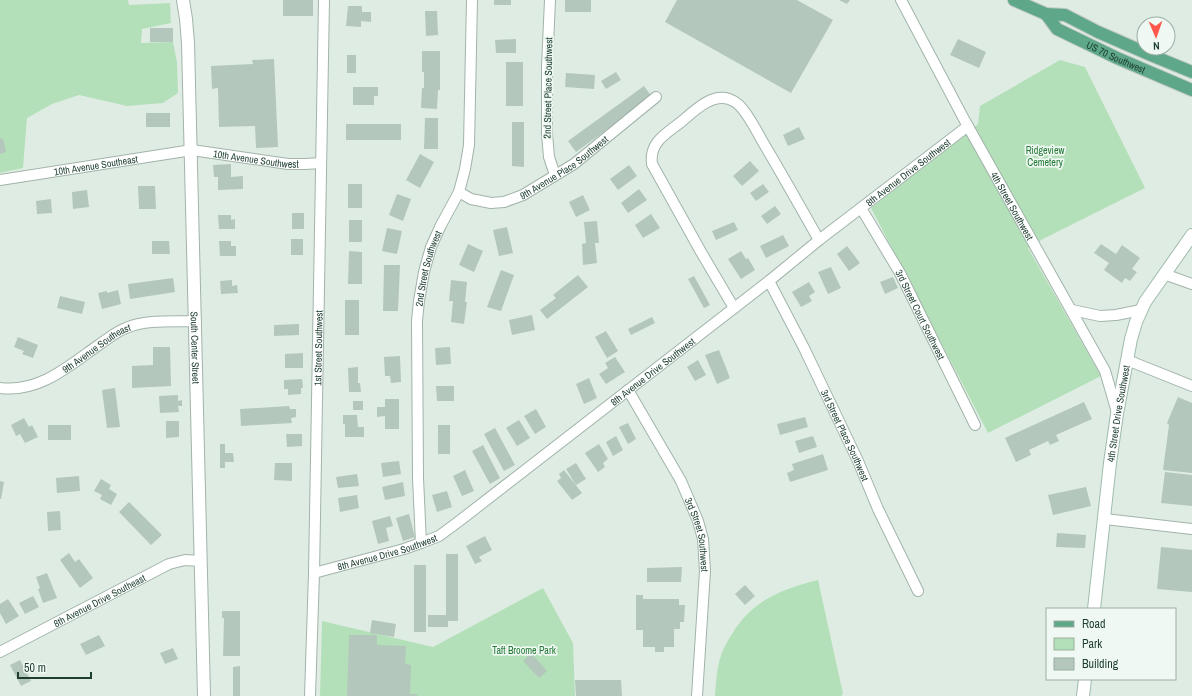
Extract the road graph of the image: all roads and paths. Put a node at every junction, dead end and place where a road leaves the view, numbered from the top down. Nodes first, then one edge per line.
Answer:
1 (183, 0) edge
2 (324, 0) edge
3 (472, 0) edge
4 (550, 0) edge
5 (901, 0) edge
6 (1014, 0) edge
7 (1046, 14) junction
8 (1192, 72) edge
9 (1192, 90) edge
10 (656, 97) dead end
11 (968, 126) junction
12 (192, 150) junction
13 (321, 163) junction
14 (555, 175) junction
15 (0, 180) edge
16 (459, 192) junction
17 (861, 208) junction
18 (1192, 235) edge
19 (819, 240) junction
20 (1164, 274) junction
21 (769, 280) junction
22 (1192, 284) edge
23 (734, 308) junction
24 (1072, 310) junction
25 (1141, 310) junction
26 (196, 321) junction
27 (1127, 360) junction
28 (1192, 386) edge
29 (0, 388) edge
30 (628, 390) junction
31 (1117, 414) junction
32 (975, 425) dead end
33 (1105, 519) junction
34 (1192, 529) edge
35 (421, 543) junction
36 (201, 562) junction
37 (314, 573) junction
38 (918, 591) dead end
39 (1094, 608) edge
40 (0, 652) edge
41 (1085, 680) edge
42 (204, 696) edge
43 (310, 696) edge
44 (697, 696) edge
45 (1083, 696) edge

1 - 12 street, South Center Street
2 - 13 street, 1st Street Southwest
3 - 16 street, 2nd Street Southwest
4 - 14 street, 2nd Street Place Southwest
5 - 11 street, 4th Street Southwest
6 - 7 main road, US 70 Southwest
7 - 8 main road, US 70 Southwest
7 - 9 main road, US 70 Southwest
10 - 14 street, 9th Avenue Place Southwest
11 - 17 street, 8th Avenue Drive Southwest
11 - 24 street, 4th Street Southwest
12 - 13 street, 10th Avenue Southwest
12 - 15 street, 10th Avenue Southeast
12 - 26 street, South Center Street
13 - 37 street, 1st Street Southwest
14 - 16 street, 9th Avenue Place Southwest
16 - 35 street, 2nd Street Southwest
17 - 19 street, 8th Avenue Drive Southwest
17 - 32 street, 3rd Street Court Southwest
18 - 20 street, 4th Street Drive Southwest
19 - 21 street, 8th Avenue Drive Southwest
19 - 23 street
20 - 22 street
20 - 25 street, 4th Street Drive Southwest
21 - 23 street, 8th Avenue Drive Southwest
21 - 38 street, 3rd Street Place Southwest
23 - 30 street, 8th Avenue Drive Southwest
24 - 25 street
24 - 31 street, 4th Street Southwest
25 - 27 street, 4th Street Drive Southwest
26 - 29 street, 9th Avenue Southeast
26 - 36 street, South Center Street
27 - 28 street
27 - 31 street, 4th Street Drive Southwest
30 - 35 street, 8th Avenue Drive Southwest
30 - 44 street, 3rd Street Southwest
31 - 33 street, 4th Street Drive Southwest
33 - 34 street
33 - 39 street, 4th Street Drive Southwest
35 - 37 street, 8th Avenue Drive Southwest
36 - 40 street, 8th Avenue Drive Southeast
36 - 42 street, South Center Street
37 - 43 street, 1st Street Southwest
41 - 45 street

